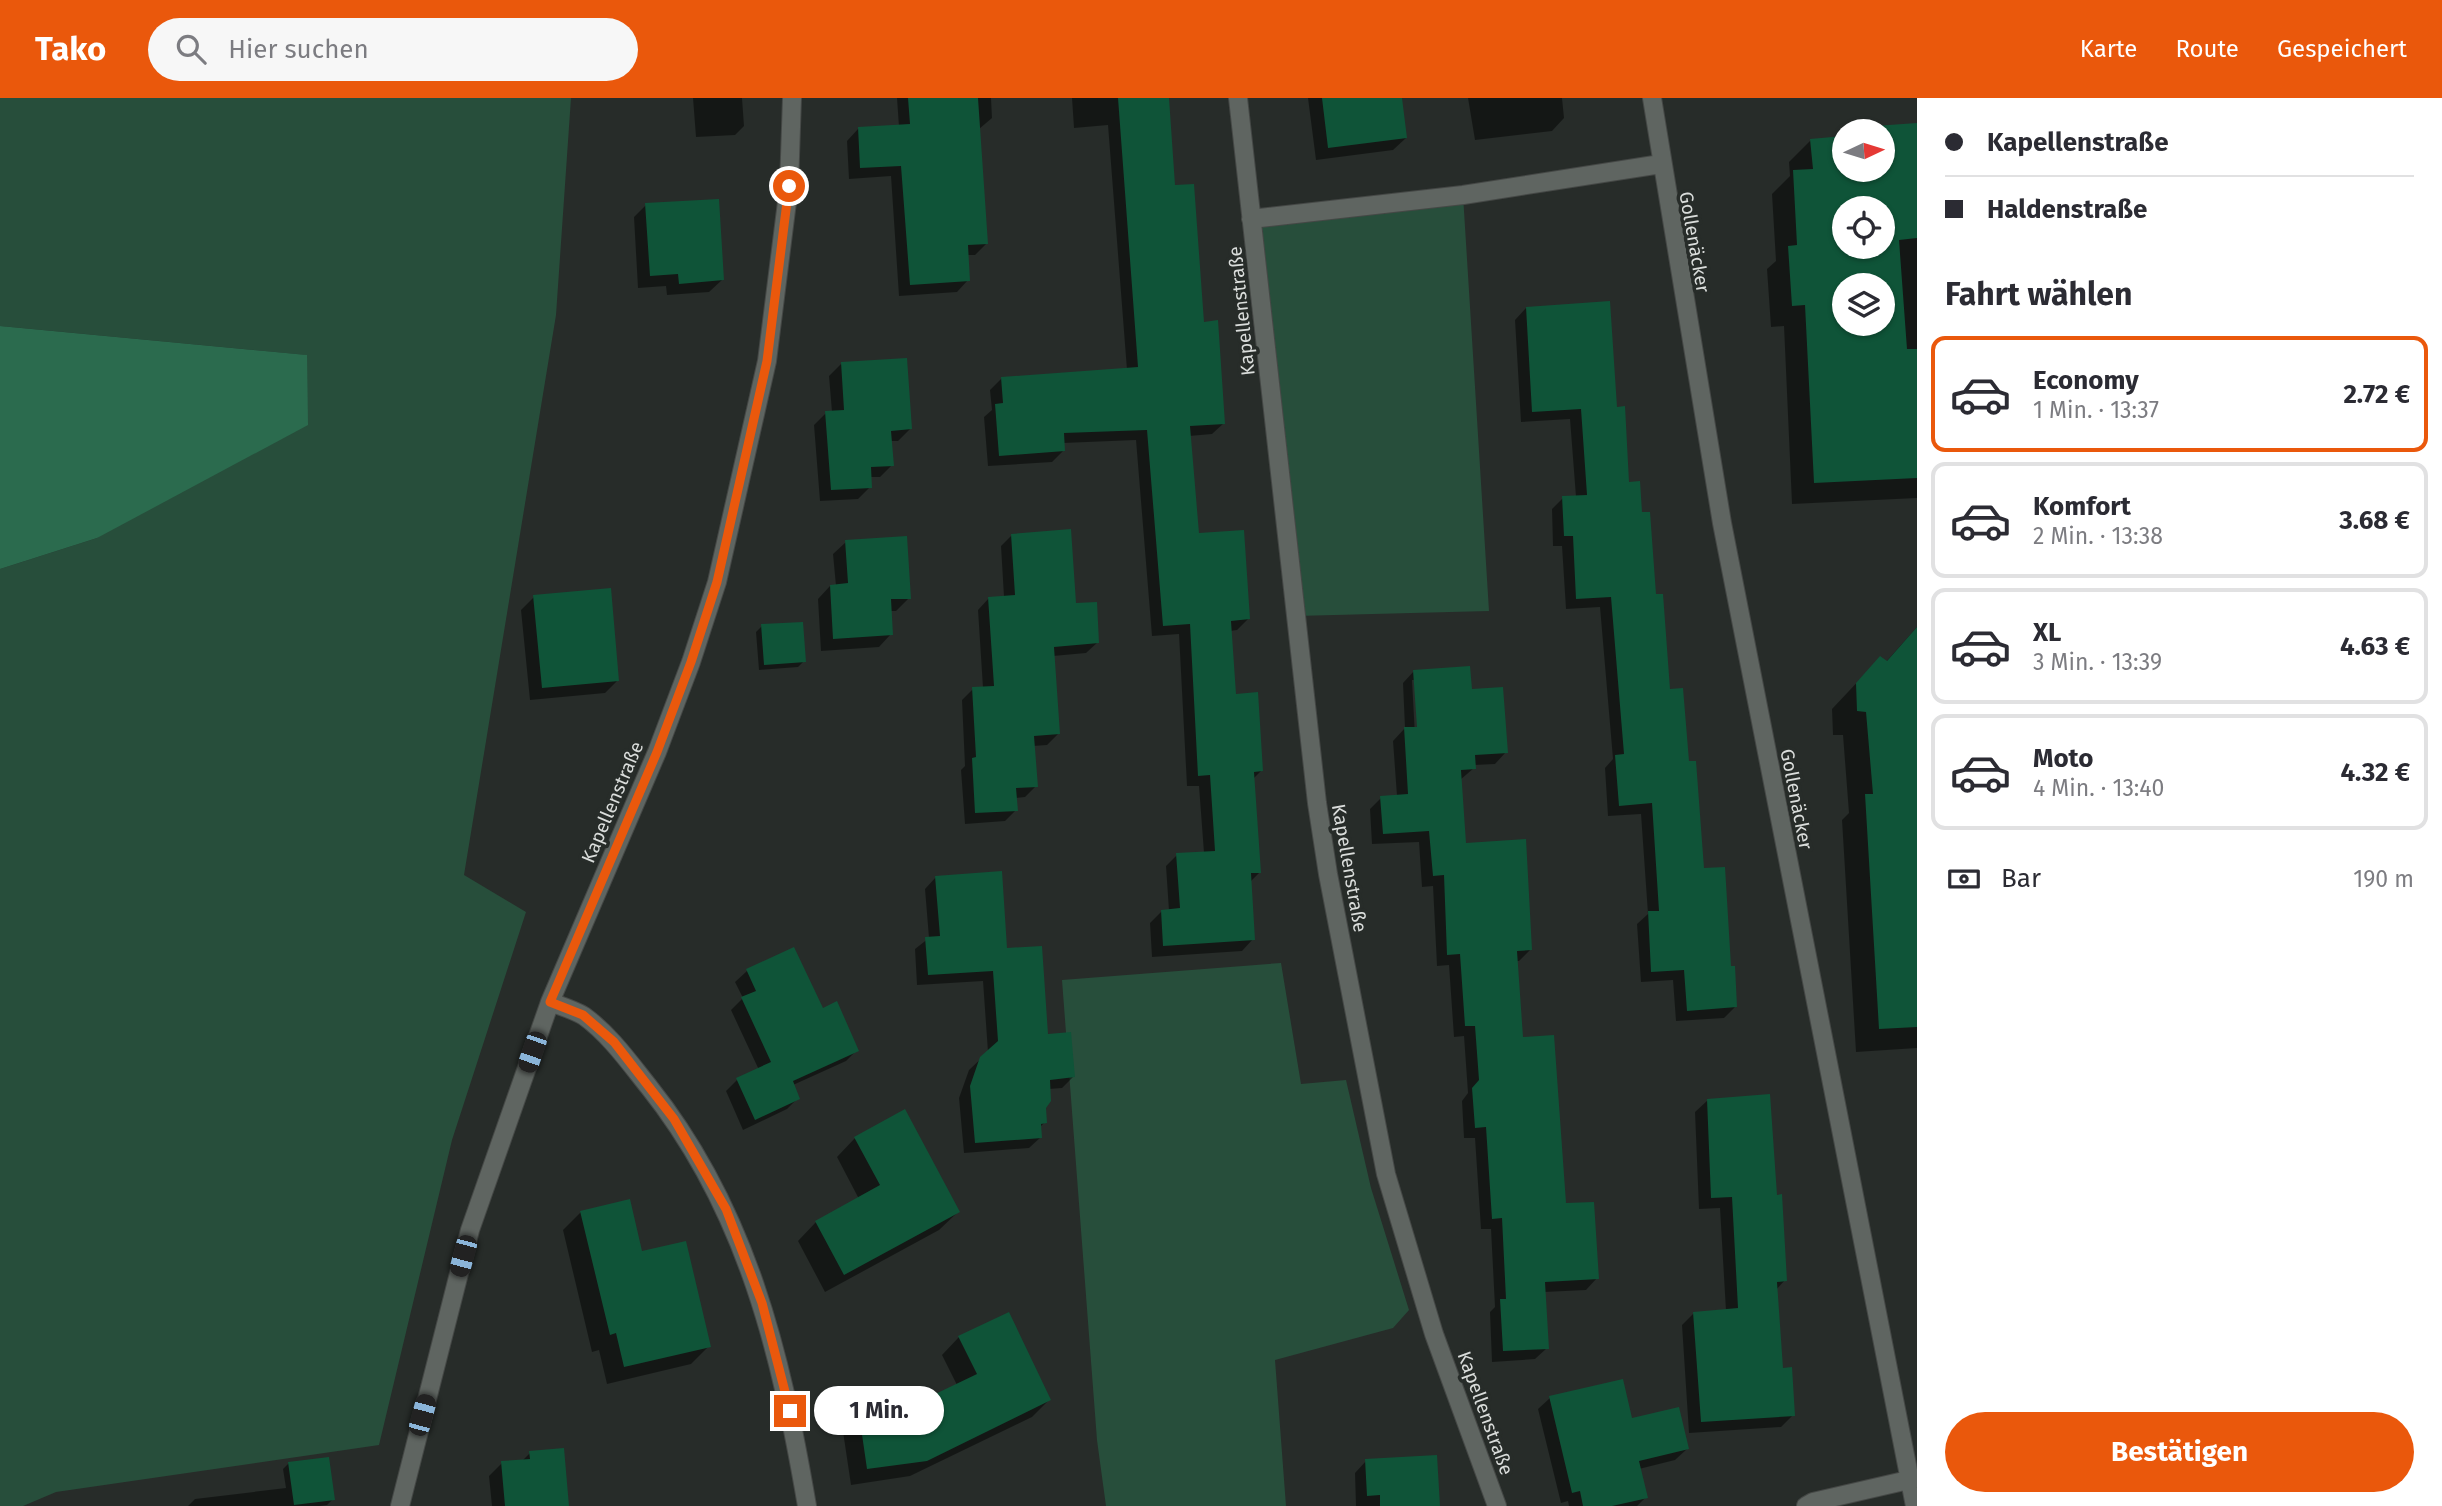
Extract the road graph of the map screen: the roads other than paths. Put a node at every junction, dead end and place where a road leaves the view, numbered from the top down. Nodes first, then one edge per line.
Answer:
1 (792, 98) edge
2 (1238, 98) edge
3 (1651, 98) edge
4 (1661, 164) junction
5 (1251, 219) junction
6 (550, 1002) junction
7 (1913, 1478) edge
8 (400, 1506) edge
9 (807, 1506) edge
10 (1497, 1506) edge
11 (1806, 1506) edge
12 (1915, 1506) edge

1 - 6 street, Kapellenstraße
2 - 5 street, Kapellenstraße
3 - 4 street, Gollenäcker
4 - 5 street, Kapellenstraße
4 - 7 street, Gollenäcker
5 - 10 street, Kapellenstraße
6 - 8 street, Kapellenstraße
6 - 9 street
7 - 11 street
7 - 12 street, Gollenäcker

